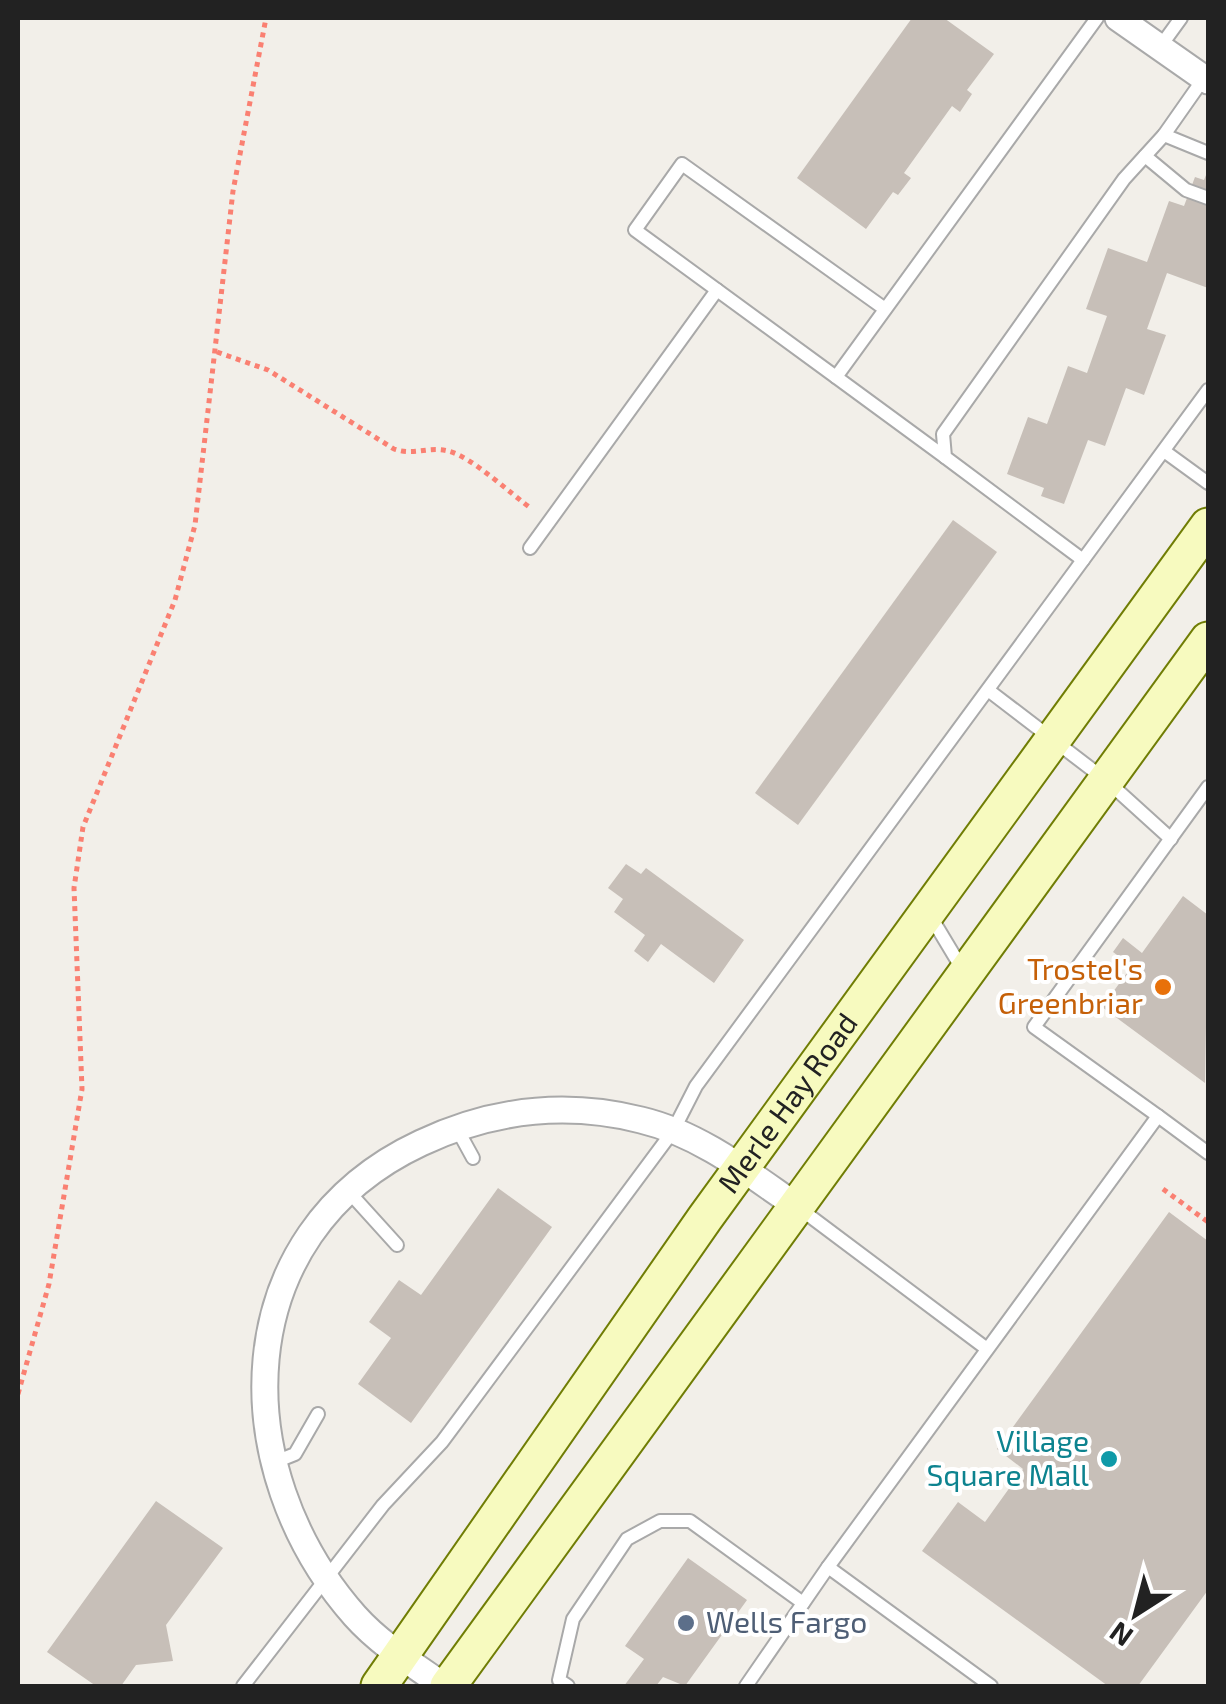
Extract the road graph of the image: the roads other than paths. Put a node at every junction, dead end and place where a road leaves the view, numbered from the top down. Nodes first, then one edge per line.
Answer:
1 (1097, 18) edge
2 (1118, 18) edge
3 (1181, 18) edge
4 (1160, 48) junction
5 (1206, 80) edge
6 (1164, 135) junction
7 (1208, 153) edge
8 (1145, 156) junction
9 (1208, 198) edge
10 (717, 290) junction
11 (885, 309) junction
12 (836, 378) junction
13 (1208, 390) edge
14 (1164, 451) junction
15 (945, 458) junction
16 (1208, 483) edge
17 (1208, 526) edge
18 (530, 548) dead end
19 (1083, 560) junction
20 (1208, 640) edge
21 (988, 690) junction
22 (1052, 738) junction
23 (1107, 780) junction
24 (1208, 786) edge
25 (1171, 838) junction
26 (928, 912) junction
27 (966, 974) junction
28 (1158, 1116) junction
29 (456, 1127) junction
30 (673, 1131) junction
31 (1208, 1153) edge
32 (473, 1158) dead end
33 (742, 1169) junction
34 (348, 1192) junction
35 (799, 1208) junction
36 (397, 1245) dead end
37 (987, 1349) junction
38 (318, 1414) dead end
39 (272, 1463) junction
40 (828, 1567) junction
41 (328, 1580) junction
42 (803, 1603) junction
43 (400, 1656) junction
44 (243, 1686) edge
45 (379, 1686) edge
46 (446, 1686) edge
47 (568, 1686) edge
48 (746, 1686) edge
49 (990, 1686) edge

1 - 11 lane
2 - 4 street
3 - 4 lane
4 - 5 street
5 - 6 lane
6 - 7 lane
6 - 8 lane
8 - 9 lane
8 - 15 lane
10 - 11 lane
10 - 12 lane
10 - 18 lane
11 - 12 lane
12 - 15 lane
13 - 14 lane
14 - 16 lane
14 - 19 lane
15 - 19 lane
17 - 22 main road, Merle Hay Road
19 - 21 lane
20 - 23 main road
21 - 22 lane
21 - 30 lane
22 - 23 lane
22 - 26 main road, Merle Hay Road
23 - 25 lane
23 - 27 main road
24 - 25 lane
25 - 28 lane
26 - 27 lane
26 - 33 main road, Merle Hay Road
27 - 35 main road
28 - 31 lane
28 - 37 lane
29 - 30 street
29 - 32 lane
29 - 34 street
30 - 33 street
30 - 41 lane
33 - 35 street
33 - 43 main road, Merle Hay Road
34 - 36 lane
34 - 39 street
35 - 37 lane
35 - 46 main road
37 - 40 lane
38 - 39 lane
39 - 41 street
40 - 42 lane
40 - 49 lane
41 - 43 street
41 - 44 lane
42 - 47 lane
42 - 48 lane
43 - 45 main road, Merle Hay Road
43 - 46 street

